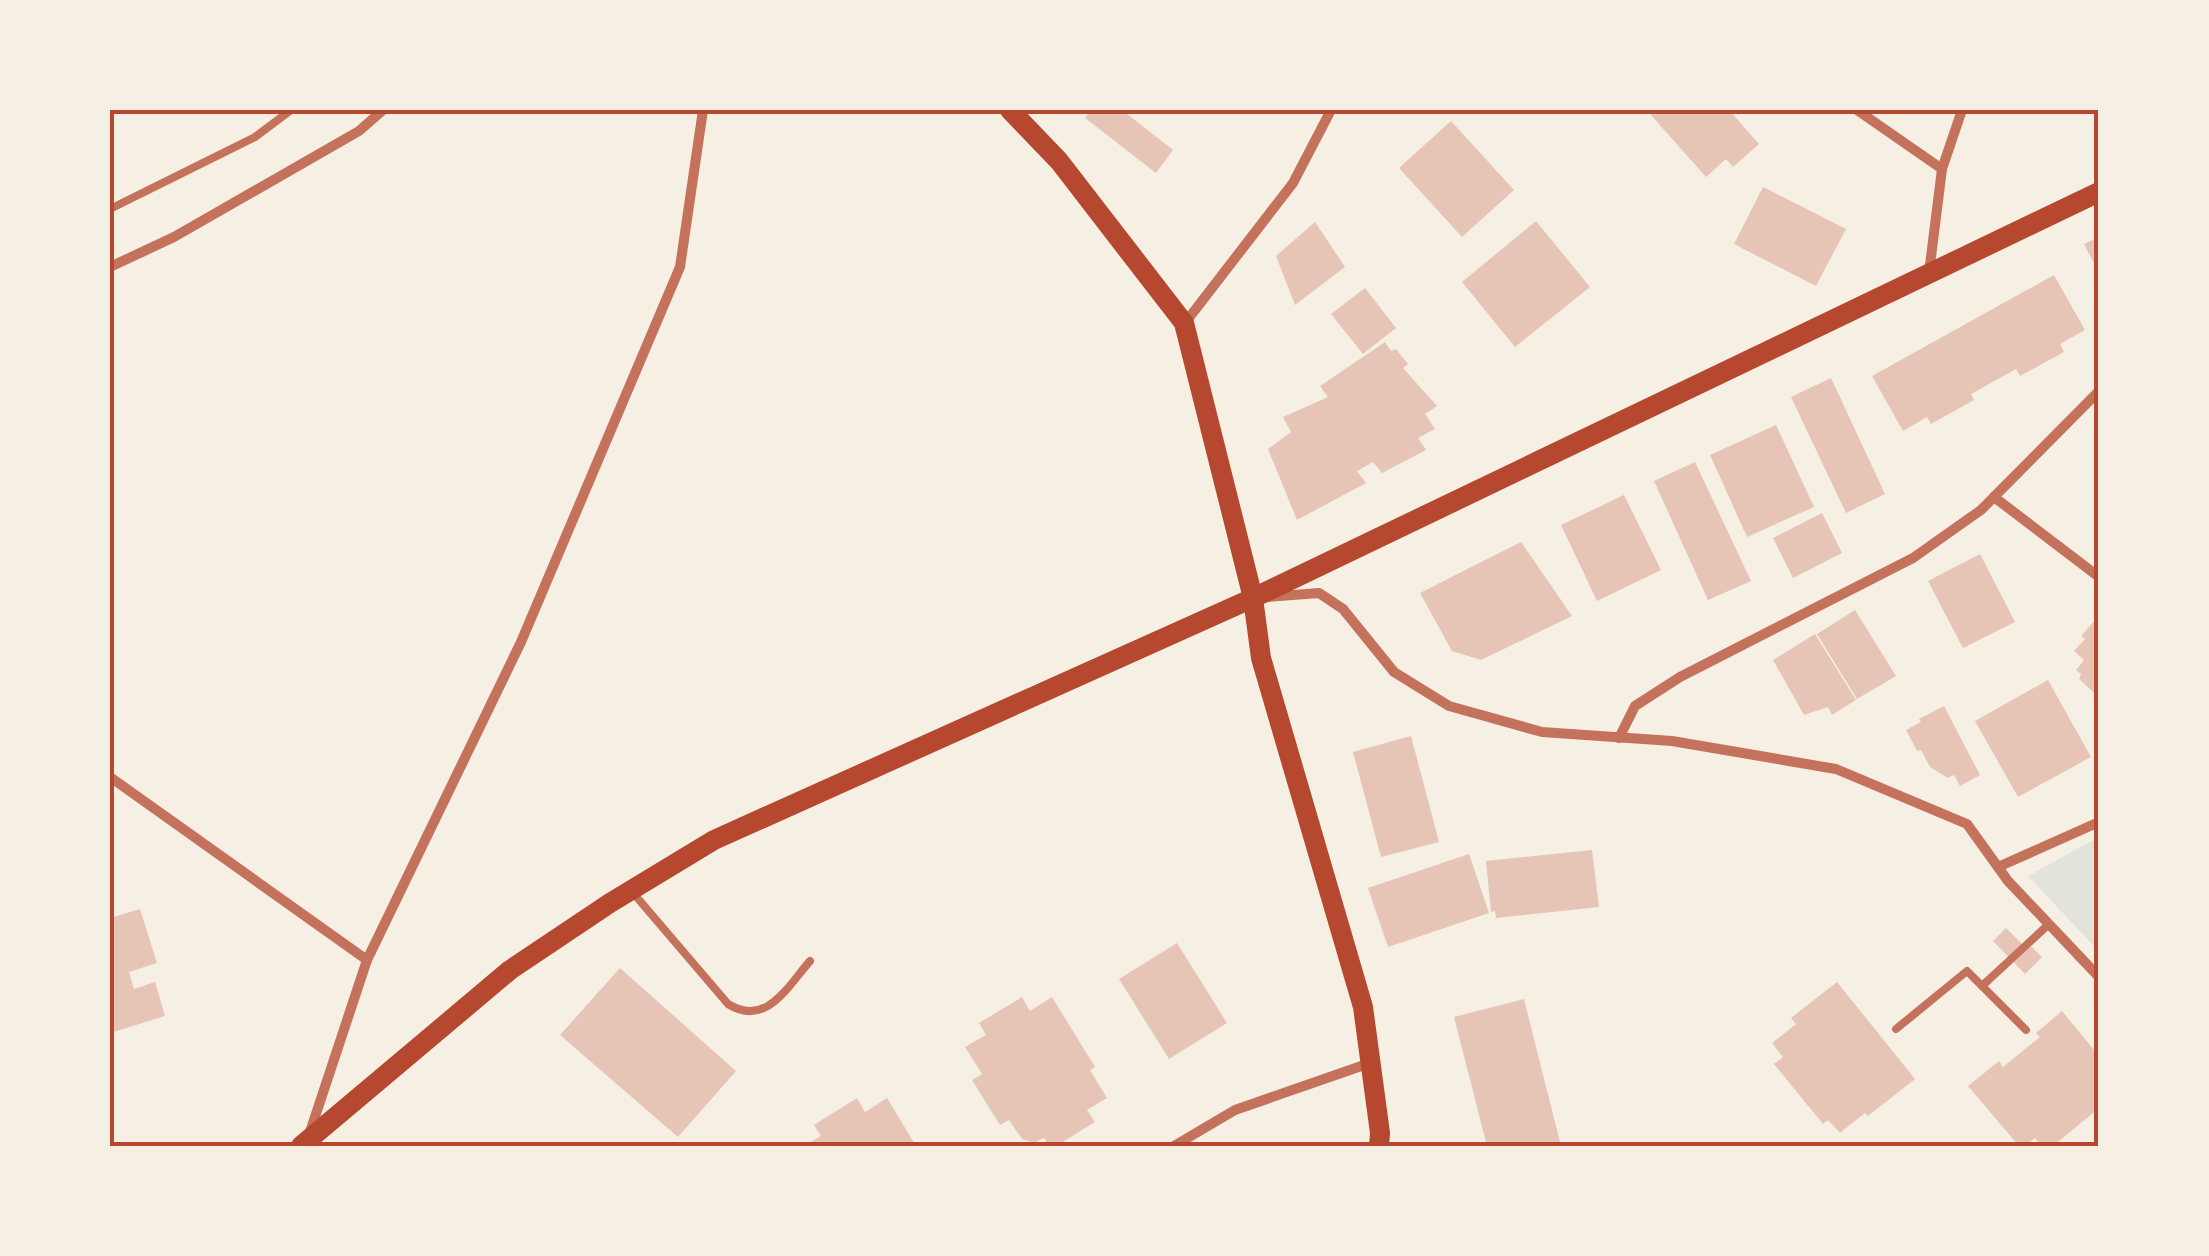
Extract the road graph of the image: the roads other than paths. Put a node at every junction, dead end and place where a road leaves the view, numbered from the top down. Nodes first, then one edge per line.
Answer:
1 (291, 110) edge
2 (383, 110) edge
3 (703, 110) edge
4 (1010, 110) edge
5 (1857, 110) edge
6 (1962, 110) edge
7 (1328, 111) edge
8 (1942, 168) junction
9 (2099, 192) edge
10 (110, 209) edge
11 (110, 267) edge
12 (1929, 273) junction
13 (1184, 323) junction
14 (2099, 391) edge
15 (1994, 496) junction
16 (2099, 577) edge
17 (1253, 598) junction
18 (1619, 738) junction
19 (110, 777) edge
20 (2099, 822) edge
21 (1998, 868) junction
22 (630, 890) junction
23 (2049, 924) junction
24 (367, 960) junction
25 (810, 961) dead end
26 (2099, 976) edge
27 (1982, 986) junction
28 (1896, 1029) dead end
29 (2026, 1030) dead end
30 (1370, 1063) junction
31 (304, 1143) edge
32 (1174, 1146) edge
33 (1379, 1146) edge

1 - 10 lane
2 - 11 street
3 - 24 street
4 - 13 main road
5 - 8 street
6 - 8 street
7 - 13 street
8 - 12 street
9 - 12 main road
12 - 17 main road
13 - 17 main road
14 - 15 street
15 - 16 street
15 - 18 street
17 - 18 street
17 - 22 main road
17 - 30 main road
18 - 21 street
19 - 24 street
20 - 21 street
21 - 23 street
22 - 25 lane
22 - 31 main road
23 - 26 street
23 - 27 lane
24 - 31 street
27 - 28 lane
27 - 29 lane
30 - 32 street
30 - 33 main road

